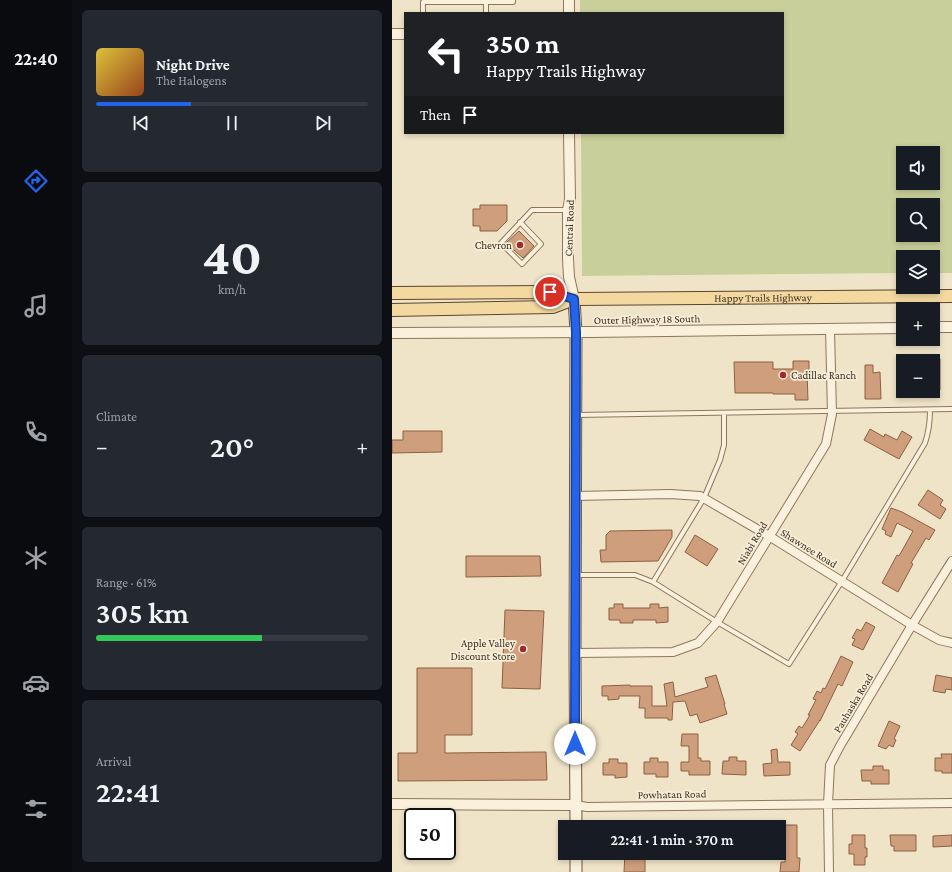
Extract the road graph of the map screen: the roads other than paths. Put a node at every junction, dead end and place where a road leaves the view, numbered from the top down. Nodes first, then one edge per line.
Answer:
1 (513, 0) edge
2 (569, 0) edge
3 (486, 2) junction
4 (423, 12) edge
5 (486, 12) edge
6 (569, 12) edge
7 (392, 34) edge
8 (404, 34) edge
9 (569, 134) edge
10 (568, 210) junction
11 (520, 222) junction
12 (392, 293) edge
13 (952, 296) edge
14 (574, 299) junction
15 (392, 310) edge
16 (940, 327) edge
17 (952, 327) edge
18 (896, 328) edge
19 (830, 329) junction
20 (576, 332) junction
21 (392, 333) edge
22 (952, 409) edge
23 (930, 410) junction
24 (832, 411) junction
25 (724, 413) junction
26 (576, 415) junction
27 (575, 496) junction
28 (704, 498) junction
29 (769, 536) junction
30 (952, 561) edge
31 (576, 575) junction
32 (842, 581) junction
33 (654, 582) junction
34 (717, 622) junction
35 (912, 625) junction
36 (952, 643) edge
37 (575, 653) junction
38 (952, 803) edge
39 (392, 804) edge
40 (828, 804) junction
41 (575, 805) junction
42 (576, 820) edge
43 (576, 860) edge
44 (576, 872) edge
45 (829, 872) edge

1 - 3 lane
2 - 6 street
3 - 4 lane
3 - 5 lane
7 - 8 street
9 - 10 street, Central Road
10 - 11 lane
10 - 14 street, Central Road
11 - 11 lane
12 - 14 main road, Happy Trails Highway
13 - 14 main road, Happy Trails Highway
14 - 15 main road, Happy Trails Highway
14 - 20 main road, Central Road
16 - 17 street
18 - 19 street, Outer Highway 18 South
19 - 20 street, Outer Highway 18 South
19 - 24 street, Niabi Road
20 - 21 street, Outer Highway 18 South
20 - 26 main road, Central Road
22 - 23 lane
23 - 24 lane
23 - 32 lane
24 - 25 lane
24 - 29 street, Niabi Road
25 - 26 lane
25 - 28 lane
26 - 27 main road, Central Road
27 - 28 street, Shawnee Road
27 - 31 main road, Central Road
28 - 29 street, Shawnee Road
28 - 33 lane
29 - 32 street, Shawnee Road
29 - 34 street, Niabi Road
30 - 35 street, Pauhaska Road
31 - 33 lane
31 - 37 main road, Central Road
32 - 34 lane
32 - 35 street, Shawnee Road
33 - 34 lane
34 - 37 street, Niabi Road
35 - 36 street, Shawnee Road
35 - 40 street, Pauhaska Road
37 - 41 main road, Central Road
38 - 40 street, Powhatan Road
39 - 41 street, Powhatan Road
40 - 41 street, Powhatan Road
40 - 45 street, Pauhaska Road
41 - 42 main road, Central Road
43 - 44 main road

